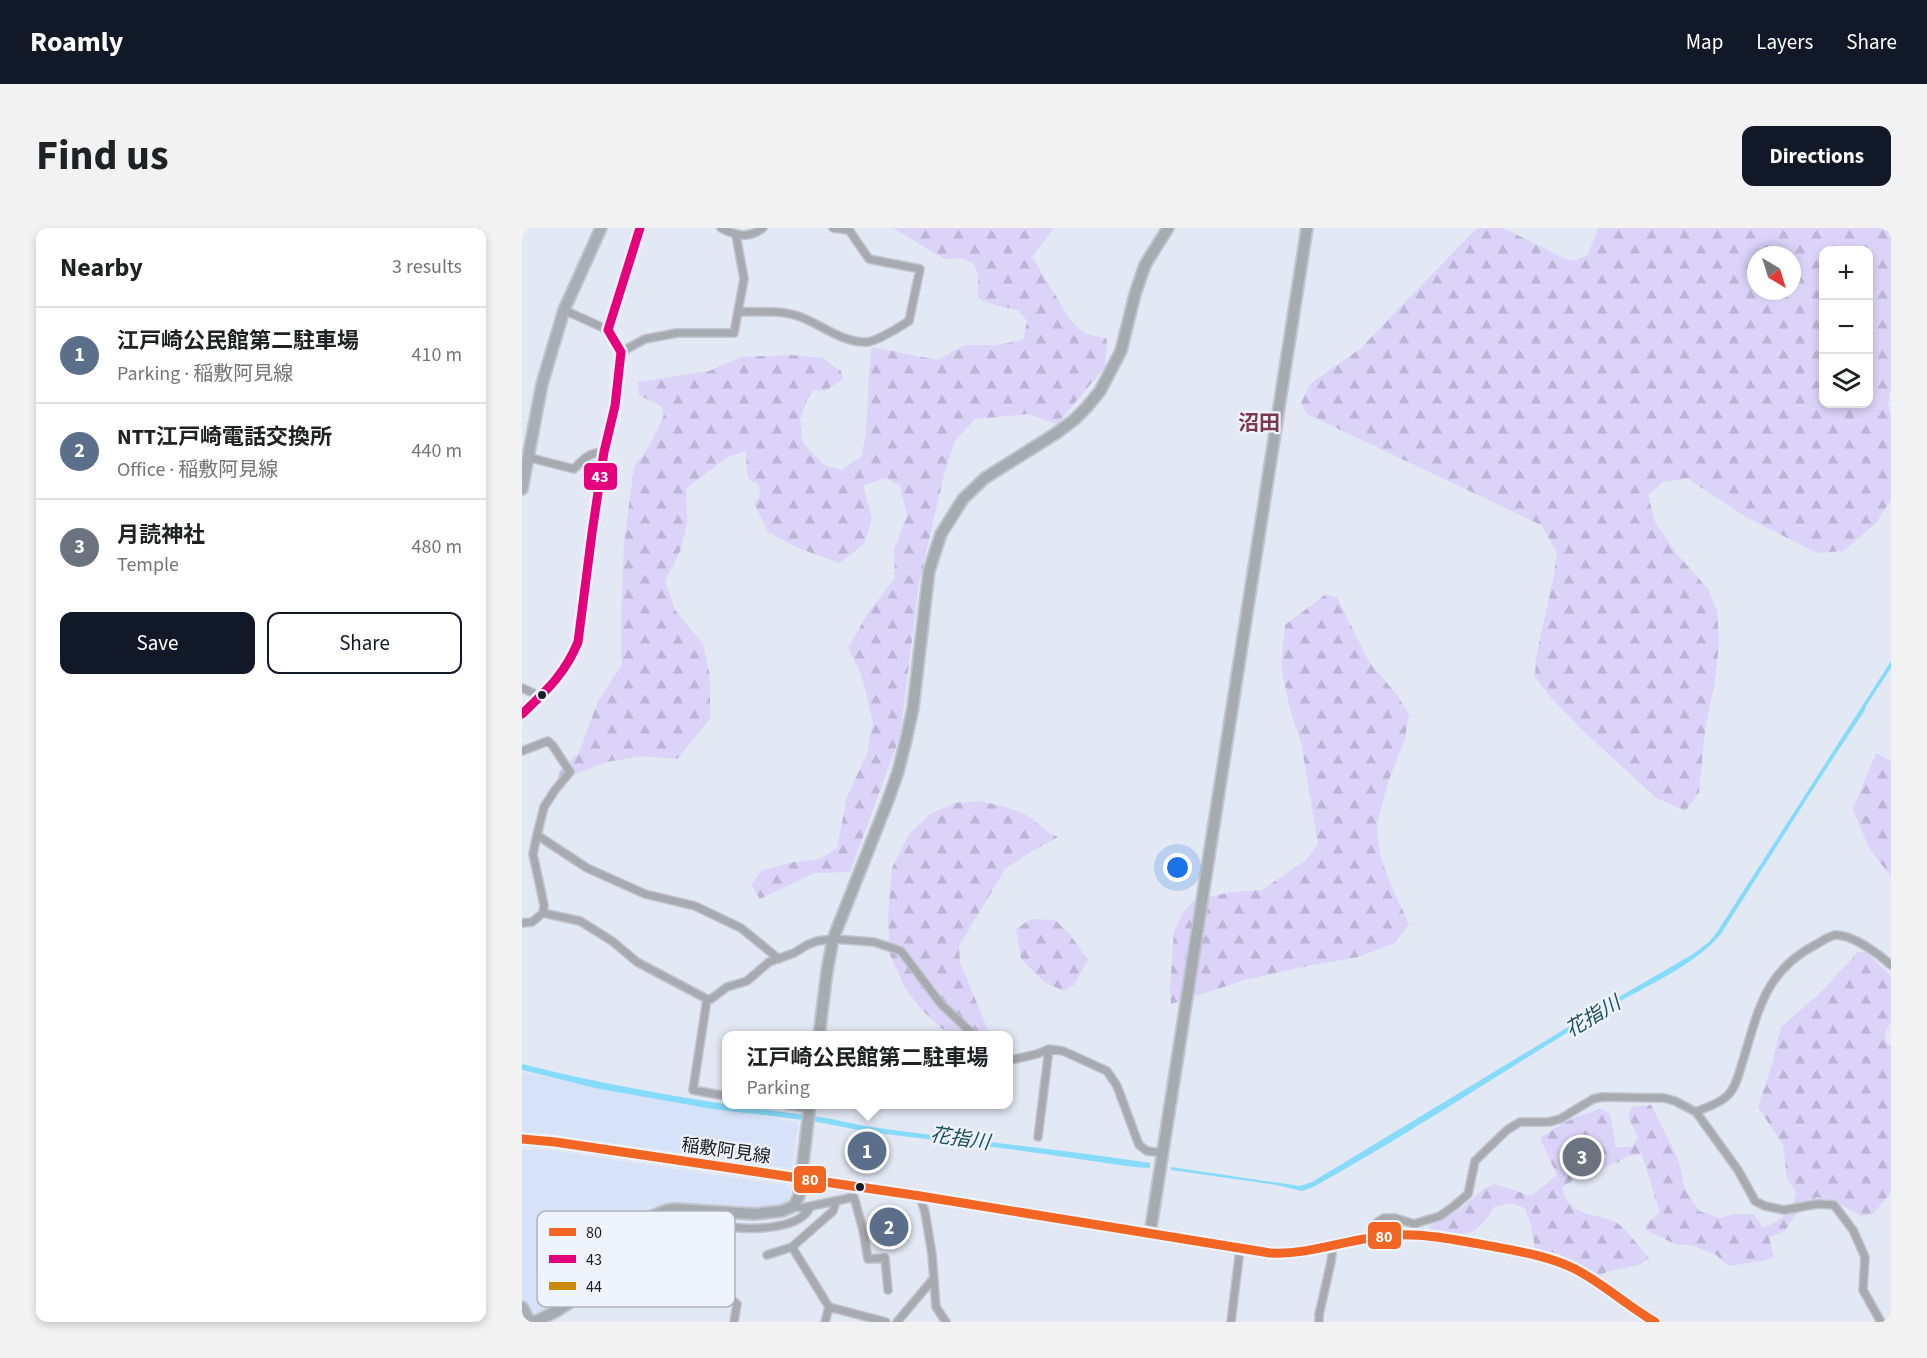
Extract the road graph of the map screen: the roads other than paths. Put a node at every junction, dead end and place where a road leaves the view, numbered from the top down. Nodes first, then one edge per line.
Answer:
1 (601, 228) edge
2 (640, 228) edge
3 (721, 228) edge
4 (763, 228) edge
5 (833, 228) edge
6 (1168, 228) edge
7 (1307, 228) edge
8 (849, 229) edge
9 (736, 235) junction
10 (564, 310) junction
11 (738, 312) junction
12 (608, 330) junction
13 (621, 352) junction
14 (604, 452) junction
15 (527, 457) junction
16 (522, 489) edge
17 (522, 688) edge
18 (540, 696) junction
19 (522, 714) edge
20 (522, 751) edge
21 (537, 835) junction
22 (543, 913) junction
23 (522, 923) edge
24 (833, 939) junction
25 (779, 959) junction
26 (1891, 965) edge
27 (707, 999) junction
28 (820, 1031) edge
29 (971, 1031) edge
30 (1049, 1049) junction
31 (1013, 1060) edge
32 (722, 1095) edge
33 (810, 1109) edge
34 (1696, 1112) junction
35 (1038, 1137) dead end
36 (522, 1139) edge
37 (1163, 1153) junction
38 (801, 1179) junction
39 (920, 1196) junction
40 (836, 1201) junction
41 (794, 1206) junction
42 (810, 1207) junction
43 (665, 1211) edge
44 (699, 1211) edge
45 (735, 1213) edge
46 (735, 1227) edge
47 (1150, 1234) junction
48 (1376, 1237) junction
49 (1333, 1246) junction
50 (792, 1247) junction
51 (1240, 1249) junction
52 (767, 1255) dead end
53 (934, 1278) junction
54 (888, 1290) dead end
55 (735, 1302) edge
56 (522, 1307) edge
57 (565, 1307) edge
58 (829, 1307) junction
59 (877, 1321) edge
60 (532, 1322) edge
61 (734, 1322) edge
62 (825, 1322) edge
63 (886, 1322) edge
64 (897, 1322) edge
65 (946, 1322) edge
66 (1231, 1322) edge
67 (1319, 1322) edge
68 (1655, 1322) edge
69 (1881, 1322) edge

1 - 10 main road
2 - 12 street
3 - 9 street
4 - 9 street
5 - 8 street
6 - 24 street
7 - 37 street
8 - 11 street
9 - 11 street
10 - 12 street
10 - 15 main road
11 - 13 street
12 - 13 street
13 - 14 street
14 - 15 street
14 - 18 street
15 - 16 main road
17 - 18 street
18 - 19 street
20 - 21 street
21 - 22 street
21 - 25 street
22 - 23 street
22 - 27 street
24 - 25 street
24 - 28 street
24 - 29 street
25 - 27 street
26 - 34 street
27 - 32 street
30 - 31 street
30 - 35 street
30 - 37 street
33 - 38 street
34 - 48 street
34 - 69 street
36 - 38 street, 稲敷阿見線
37 - 47 street
38 - 39 street, 稲敷阿見線
38 - 41 street
39 - 47 street, 稲敷阿見線
39 - 53 street
40 - 42 street
40 - 50 street
40 - 54 street
41 - 42 street
41 - 45 street
42 - 46 street
43 - 44 street
47 - 51 street, 稲敷阿見線
48 - 49 street, 稲敷阿見線
48 - 68 street, 稲敷阿見線
49 - 51 street, 稲敷阿見線
49 - 67 street
50 - 52 street
50 - 58 street
51 - 66 street
53 - 64 street
53 - 65 street
55 - 61 street
56 - 60 main road
57 - 60 street
58 - 59 street
58 - 62 street
59 - 63 street

